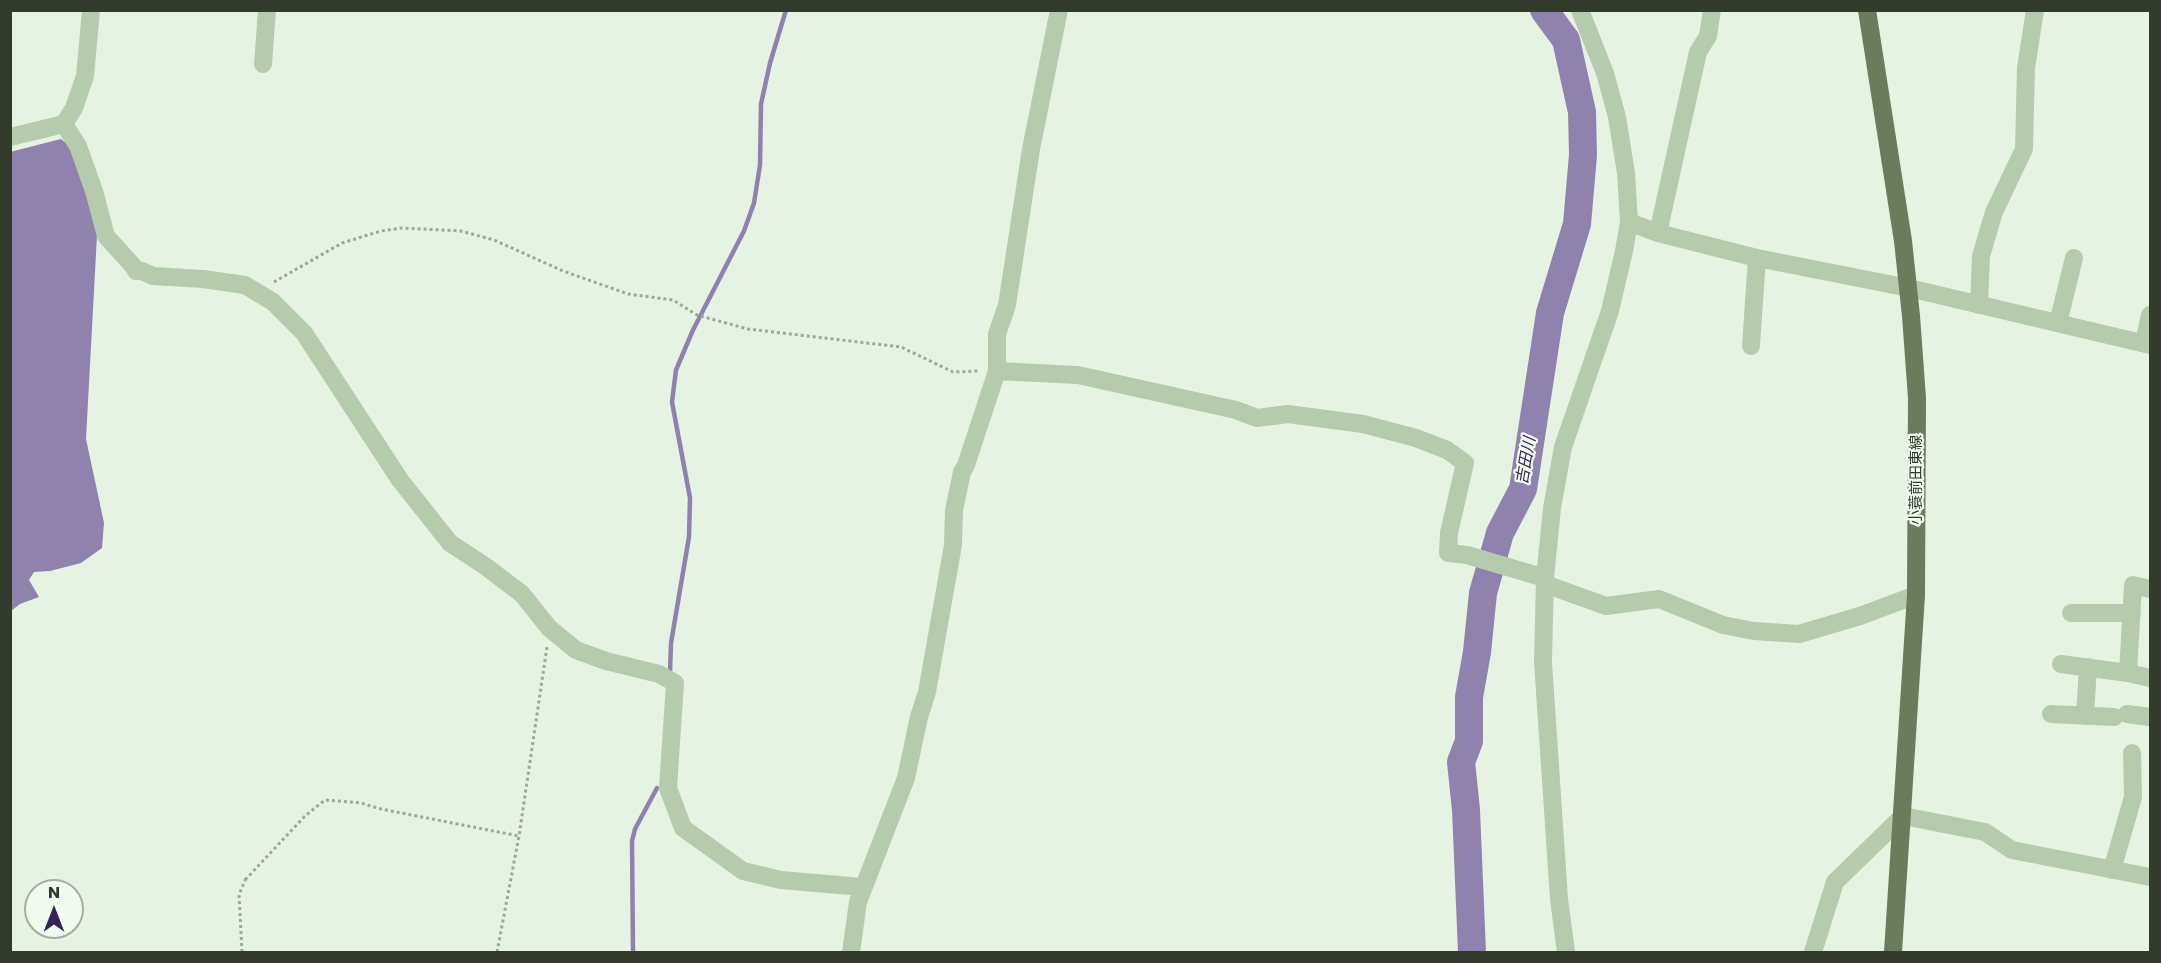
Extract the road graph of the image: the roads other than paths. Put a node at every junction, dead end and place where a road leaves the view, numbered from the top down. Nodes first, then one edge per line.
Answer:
1 (91, 10) edge
2 (267, 10) edge
3 (1059, 10) edge
4 (1580, 10) edge
5 (1712, 10) edge
6 (1867, 10) edge
7 (2035, 10) edge
8 (263, 64) dead end
9 (64, 124) junction
10 (10, 137) edge
11 (1629, 222) junction
12 (1658, 233) junction
13 (1757, 258) junction
14 (2074, 258) dead end
15 (1909, 288) junction
16 (1979, 305) junction
17 (2151, 315) edge
18 (2058, 323) junction
19 (2147, 344) edge
20 (1750, 346) dead end
21 (997, 370) junction
22 (1545, 581) junction
23 (2151, 589) edge
24 (1916, 595) junction
25 (2071, 613) dead end
26 (2132, 613) junction
27 (2061, 663) dead end
28 (2088, 667) junction
29 (2128, 673) junction
30 (2151, 678) edge
31 (2051, 714) dead end
32 (2085, 716) junction
33 (2151, 717) edge
34 (2132, 753) dead end
35 (2142, 799) edge
36 (1903, 816) junction
37 (2112, 870) junction
38 (2151, 877) edge
39 (862, 887) junction
40 (851, 952) edge
41 (1566, 952) edge
42 (1813, 952) edge
43 (1893, 952) edge

1 - 9 street
2 - 8 street
3 - 21 street
4 - 11 street
5 - 12 street
6 - 15 main road, 小蓑前田東線
7 - 16 street
9 - 10 street
9 - 39 street
11 - 12 street
11 - 22 street
12 - 13 street
13 - 15 street
13 - 20 street
14 - 18 street
15 - 16 street
15 - 24 main road, 小蓑前田東線
16 - 18 street
17 - 19 street
18 - 19 street
21 - 22 street
21 - 39 street
22 - 24 street
22 - 41 street
23 - 26 street
24 - 36 main road, 小蓑前田東線
25 - 26 street
26 - 29 street
27 - 28 street
28 - 29 street
28 - 32 street
29 - 30 street
31 - 32 street
32 - 33 street
34 - 35 street
35 - 37 street
36 - 37 street
36 - 42 street
36 - 43 main road, 小蓑前田東線
37 - 38 street
39 - 40 street

